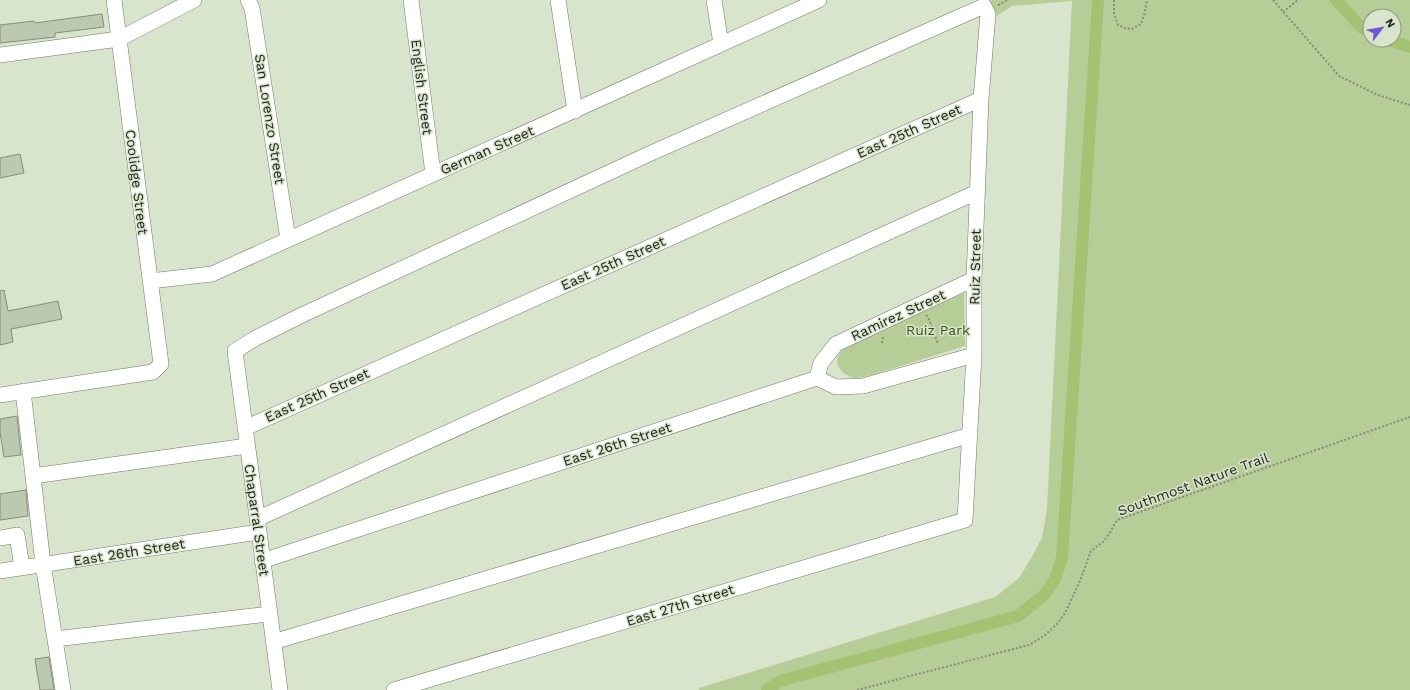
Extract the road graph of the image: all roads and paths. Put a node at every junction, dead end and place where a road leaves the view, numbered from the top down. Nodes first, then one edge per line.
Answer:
1 (114, 0) edge
2 (194, 0) edge
3 (248, 0) edge
4 (411, 0) edge
5 (558, 0) edge
6 (714, 0) edge
7 (819, 0) edge
8 (1114, 0) edge
9 (1147, 0) edge
10 (1273, 0) edge
11 (1298, 0) edge
12 (1283, 12) junction
13 (119, 39) junction
14 (720, 44) junction
15 (0, 55) edge
16 (981, 99) junction
17 (1410, 105) edge
18 (575, 111) junction
19 (433, 174) junction
20 (977, 192) junction
21 (288, 239) junction
22 (974, 278) junction
23 (150, 281) junction
24 (917, 306) junction
25 (938, 344) dead end
26 (235, 351) joint
27 (974, 355) junction
28 (817, 378) junction
29 (23, 391) junction
30 (0, 395) edge
31 (1410, 417) edge
32 (245, 428) junction
33 (970, 435) junction
34 (247, 446) junction
35 (32, 476) junction
36 (965, 520) joint
37 (258, 526) junction
38 (0, 538) edge
39 (262, 561) junction
40 (43, 564) junction
41 (22, 567) junction
42 (0, 571) edge
43 (270, 614) junction
44 (55, 638) junction
45 (273, 642) junction
46 (63, 690) edge
47 (280, 690) edge
48 (394, 690) edge
49 (857, 690) edge

1 - 13 street, Coolidge Street
2 - 13 street
3 - 21 street, San Lorenzo Street
4 - 19 street, English Street
5 - 18 street
6 - 14 street
7 - 14 street, German Street
8 - 9 path
10 - 12 path
11 - 12 path
12 - 17 path
13 - 15 street
13 - 23 street, Coolidge Street
14 - 18 street, German Street
16 - 20 street, Ruiz Street
16 - 26 street, Ruiz Street
16 - 32 street, East 25th Street
18 - 19 street, German Street
19 - 21 street, German Street
20 - 22 street, Ruiz Street
20 - 37 street, East 26th Street
21 - 23 street, German Street
22 - 24 street, Ramirez Street
22 - 27 street, Ruiz Street
23 - 29 street, Coolidge Street
24 - 25 path
24 - 28 street, Ramirez Street
26 - 32 street, Chaparral Street
27 - 28 street
27 - 33 street, Ruiz Street
28 - 39 street, East 26th Street
29 - 30 street
29 - 35 street
31 - 49 path, Southmost Nature Trail
32 - 34 street, Chaparral Street
33 - 36 street, Ruiz Street
33 - 45 street
34 - 35 street
34 - 37 street, Chaparral Street
35 - 40 street
36 - 48 street, East 27th Street
37 - 39 street, Chaparral Street
37 - 40 street, East 26th Street
38 - 41 street
39 - 43 street, Chaparral Street
40 - 41 street, East 26th Street
40 - 44 street
41 - 42 street, East 26th Street
43 - 44 street
43 - 45 street, Chaparral Street
44 - 46 street
45 - 47 street, Chaparral Street

